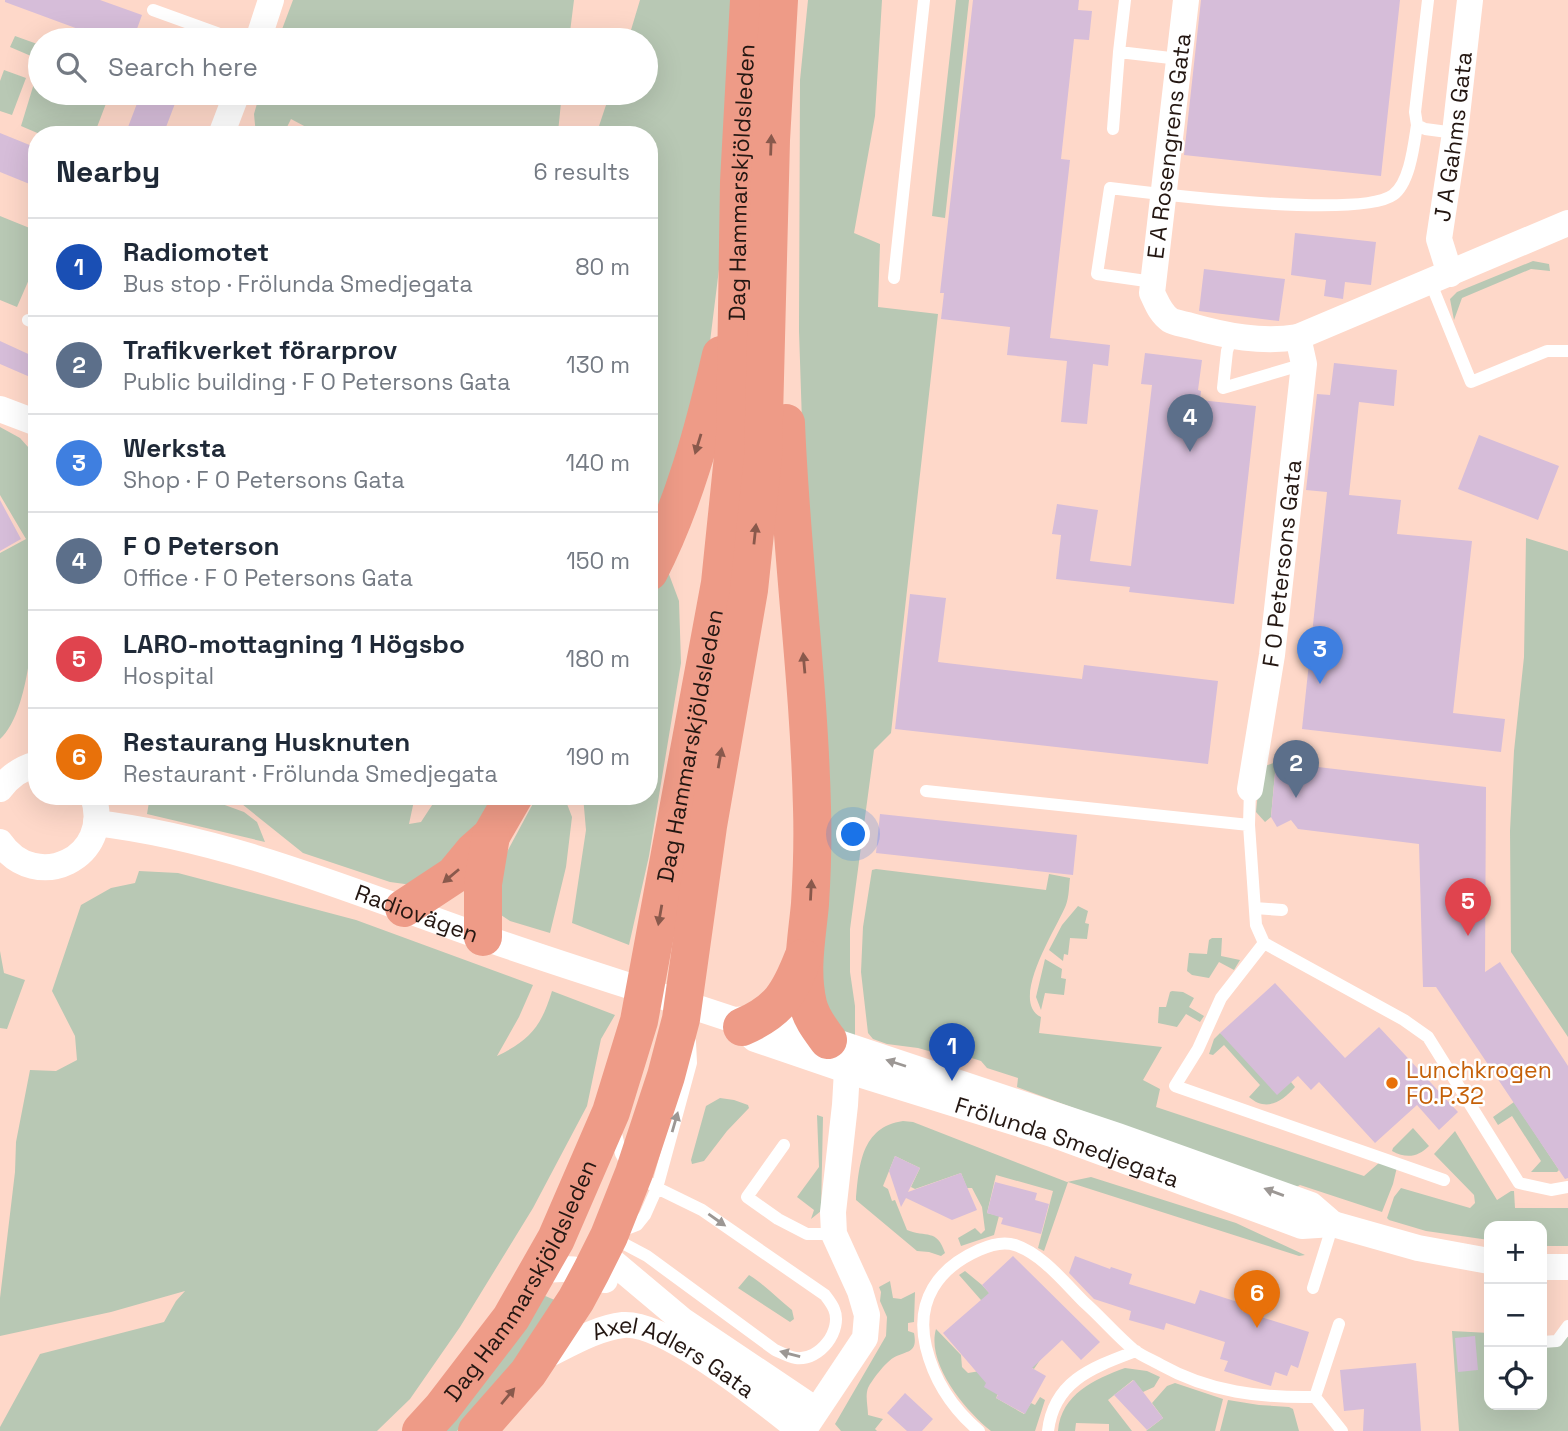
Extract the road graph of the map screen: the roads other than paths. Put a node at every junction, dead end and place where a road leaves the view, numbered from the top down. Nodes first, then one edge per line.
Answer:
1 (271, 0) edge
2 (749, 0) edge
3 (779, 0) edge
4 (923, 0) edge
5 (1125, 0) edge
6 (1186, 0) edge
7 (1429, 0) edge
8 (1470, 0) edge
9 (153, 10) dead end
10 (203, 28) edge
11 (262, 28) edge
12 (1119, 52) junction
13 (1180, 59) junction
14 (234, 105) edge
15 (1417, 125) junction
16 (228, 126) edge
17 (1113, 129) dead end
18 (1455, 133) junction
19 (1164, 194) junction
20 (1568, 223) edge
21 (770, 240) junction
22 (1440, 277) junction
23 (894, 278) dead end
24 (1153, 288) junction
25 (737, 291) junction
26 (1232, 336) junction
27 (1298, 337) junction
28 (1568, 351) edge
29 (1304, 364) junction
30 (0, 408) edge
31 (28, 420) edge
32 (658, 550) edge
33 (28, 767) edge
34 (0, 788) edge
35 (1250, 789) joint
36 (926, 791) dead end
37 (95, 805) edge
38 (509, 805) edge
39 (96, 823) junction
40 (1250, 825) junction
41 (491, 836) junction
42 (0, 842) edge
43 (404, 908) junction
44 (1255, 908) junction
45 (1282, 910) dead end
46 (483, 937) junction
47 (1264, 943) junction
48 (803, 958) junction
49 (746, 1021) junction
50 (841, 1052) junction
51 (611, 1112) junction
52 (784, 1145) dead end
53 (646, 1180) junction
54 (1444, 1180) dead end
55 (1568, 1187) edge
56 (1333, 1224) junction
57 (834, 1234) junction
58 (580, 1249) junction
59 (1484, 1260) edge
60 (1547, 1267) edge
61 (1568, 1268) edge
62 (1313, 1289) dead end
63 (1339, 1324) dead end
64 (1568, 1326) edge
65 (1547, 1342) edge
66 (1136, 1351) junction
67 (537, 1360) junction
68 (1315, 1397) junction
69 (810, 1425) edge
70 (421, 1431) edge
71 (477, 1431) edge
72 (979, 1431) edge
73 (1048, 1431) edge
74 (1342, 1431) edge

1 - 11 street
2 - 25 main road, Dag Hammarskjöldsleden
21 -> 3 main road, Dag Hammarskjöldsleden
4 - 23 lane
5 - 12 lane
6 - 13 street, E A Rosengrens Gata
7 - 15 lane
8 - 18 street, J A Gahms Gata
9 - 10 lane
12 - 13 lane
12 - 17 lane
13 - 19 street, E A Rosengrens Gata
14 - 16 street
15 - 18 lane
15 - 19 lane
18 - 22 street, J A Gahms Gata
19 - 24 street, E A Rosengrens Gata
19 - 24 lane
20 - 22 street
48 -> 21 main road
53 -> 21 main road, Dag Hammarskjöldsleden
22 - 27 street
22 - 28 lane
24 - 26 street
25 -> 32 main road
25 -> 51 main road, Dag Hammarskjöldsleden
26 - 27 street
26 - 29 lane
27 - 29 street, F O Petersons Gata
29 - 35 street, F O Petersons Gata
30 - 31 street
33 - 34 street
35 - 40 lane
36 - 40 lane
37 - 39 street
38 - 41 main road
39 - 42 street
39 - 43 street, Radiovägen
40 - 44 lane
41 -> 43 main road
41 - 46 main road
43 - 46 street, Radiovägen
44 - 45 lane
44 - 47 lane
46 - 49 street, Radiovägen
47 - 54 lane
47 - 55 lane
48 - 49 main road
48 - 50 main road
49 - 50 street, Frölunda Smedjegata
50 - 56 street, Frölunda Smedjegata
50 - 57 street
51 - 53 lane
51 - 58 main road, Dag Hammarskjöldsleden
52 - 57 lane
53 - 58 main road, Dag Hammarskjöldsleden
53 -> 58 lane
56 - 59 street, Frölunda Smedjegata
56 - 62 lane
57 - 69 street
58 - 67 main road, Dag Hammarskjöldsleden
58 - 69 street, Axel Adlers Gata
58 - 70 main road, Dag Hammarskjöldsleden
60 - 61 street
63 - 68 lane
64 - 65 lane
66 - 68 lane
66 - 72 lane
66 - 73 lane
67 - 69 street, Axel Adlers Gata
71 -> 67 main road, Dag Hammarskjöldsleden
68 - 74 lane

